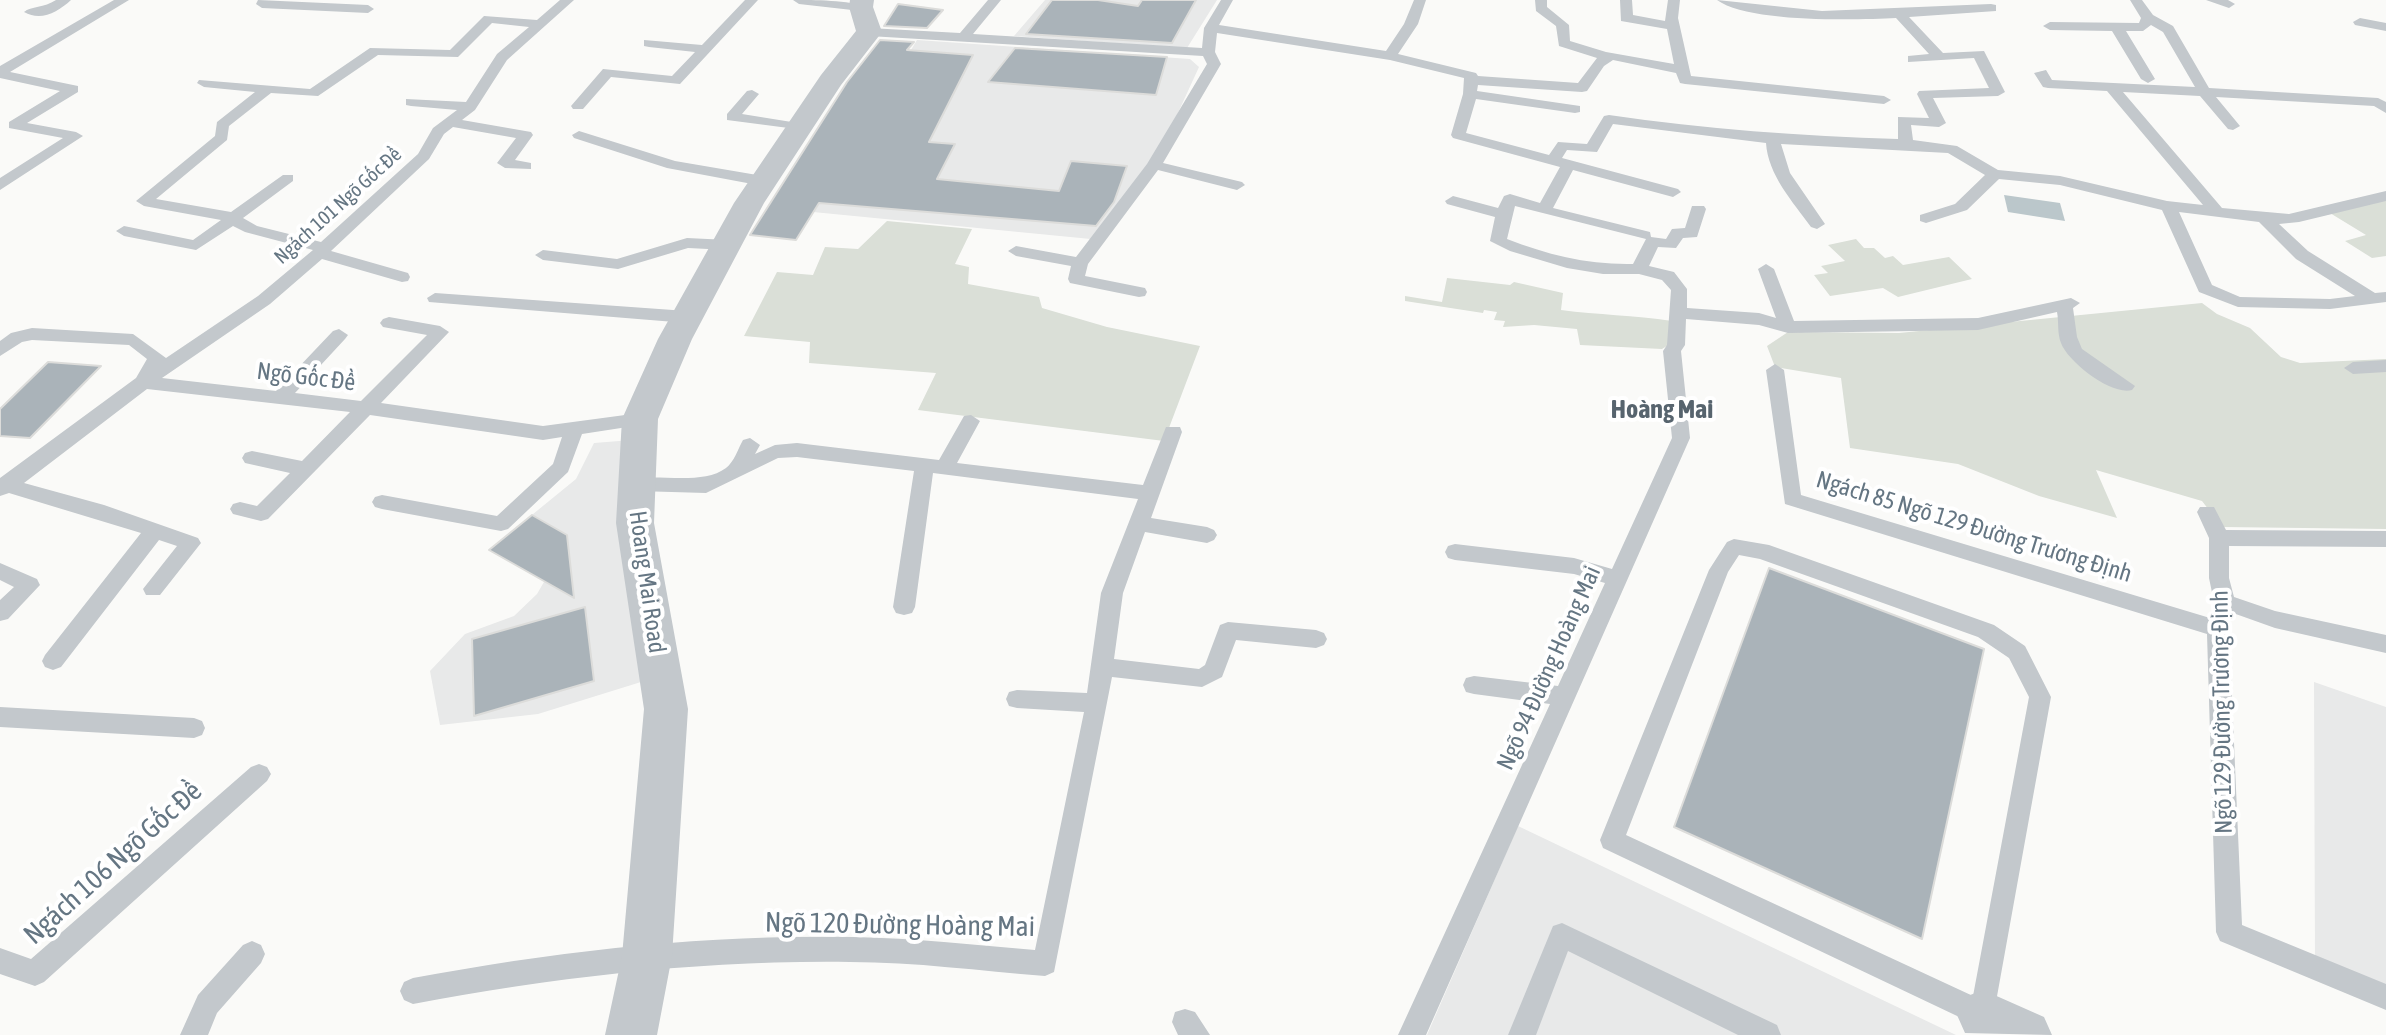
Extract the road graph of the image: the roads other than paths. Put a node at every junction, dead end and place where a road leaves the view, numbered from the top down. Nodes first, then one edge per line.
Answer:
1 (65, 0) edge
2 (123, 0) edge
3 (265, 0) edge
4 (568, 0) edge
5 (752, 0) edge
6 (799, 0) edge
7 (995, 0) edge
8 (1227, 0) edge
9 (1420, 0) edge
10 (1541, 0) edge
11 (1626, 0) edge
12 (1674, 0) edge
13 (1723, 0) edge
14 (1938, 0) edge
15 (2136, 0) edge
16 (2212, 0) edge
17 (1986, 4) edge
18 (2229, 4) dead end
19 (368, 9) dead end
20 (1949, 11) junction
21 (31, 12) dead end
22 (864, 13) edge
23 (1898, 13) junction
24 (2148, 18) junction
25 (2360, 22) dead end
26 (541, 24) junction
27 (1673, 26) junction
28 (2050, 26) dead end
29 (2116, 26) junction
30 (2386, 27) edge
31 (1211, 28) junction
32 (963, 38) junction
33 (649, 43) dead end
34 (704, 49) junction
35 (1208, 52) junction
36 (1390, 56) junction
37 (1608, 57) junction
38 (1940, 57) junction
39 (1913, 59) dead end
40 (1684, 70) junction
41 (0, 73) edge
42 (2041, 73) dead end
43 (2148, 79) dead end
44 (204, 83) dead end
45 (1471, 87) junction
46 (2111, 87) junction
47 (268, 89) junction
48 (2205, 93) junction
49 (752, 94) dead end
50 (1884, 100) dead end
51 (411, 102) dead end
52 (578, 106) dead end
53 (470, 107) junction
54 (1575, 109) dead end
55 (2386, 109) edge
56 (451, 122) junction
57 (2233, 126) dead end
58 (799, 127) junction
59 (579, 135) dead end
60 (1773, 139) junction
61 (1906, 144) junction
62 (1560, 163) junction
63 (1154, 165) junction
64 (526, 166) dead end
65 (1995, 174) junction
66 (288, 178) dead end
67 (763, 181) junction
68 (0, 185) edge
69 (1237, 185) dead end
70 (1673, 192) dead end
71 (2386, 196) edge
72 (1453, 201) dead end
73 (2169, 207) junction
74 (1698, 209) dead end
75 (1544, 210) junction
76 (2217, 212) junction
77 (1503, 214) junction
78 (1926, 218) dead end
79 (2264, 218) junction
80 (231, 220) junction
81 (1817, 224) dead end
82 (124, 231) dead end
83 (1644, 235) dead end
84 (728, 245) junction
85 (322, 250) junction
86 (1016, 251) dead end
87 (543, 255) dead end
88 (1080, 263) junction
89 (1639, 269) junction
90 (1766, 269) dead end
91 (402, 277) dead end
92 (1139, 292) dead end
93 (435, 298) dead end
94 (2380, 298) edge
95 (1676, 313) junction
96 (687, 317) junction
97 (389, 323) dead end
98 (1788, 327) junction
99 (339, 335) dead end
100 (0, 350) edge
101 (2386, 366) edge
102 (2353, 368) dead end
103 (1775, 370) dead end
104 (143, 382) junction
105 (2126, 386) dead end
106 (280, 398) junction
107 (368, 408) junction
108 (640, 419) junction
109 (971, 421) dead end
110 (575, 428) junction
111 (1173, 432) dead end
112 (750, 445) dead end
113 (252, 458) dead end
114 (934, 468) junction
115 (307, 469) junction
116 (734, 474) junction
117 (637, 484) junction
118 (2, 486) edge
119 (1150, 493) junction
120 (382, 502) dead end
121 (240, 509) dead end
122 (2207, 512) dead end
123 (1138, 523) junction
124 (154, 532) junction
125 (1207, 535) dead end
126 (2219, 538) junction
127 (2386, 539) edge
128 (1455, 552) dead end
129 (0, 571) edge
130 (1618, 579) junction
131 (153, 589) dead end
132 (2225, 602) junction
133 (904, 607) dead end
134 (0, 613) edge
135 (2218, 629) junction
136 (1316, 639) dead end
137 (2386, 644) edge
138 (53, 661) dead end
139 (1102, 667) junction
140 (1474, 685) dead end
141 (1565, 696) junction
142 (1017, 699) dead end
143 (1097, 703) junction
144 (0, 717) edge
145 (194, 728) dead end
146 (259, 774) dead end
147 (252, 954) dead end
148 (647, 956) junction
149 (0, 961) edge
150 (413, 991) dead end
151 (2386, 997) edge
152 (2004, 1025) edge
153 (194, 1035) edge
154 (631, 1035) edge
155 (1412, 1035) edge
156 (1522, 1035) edge
157 (1767, 1035) edge

1 - 21 lane
2 - 41 lane
3 - 19 lane
4 - 26 lane, Ngách 101 Ngõ Gốc Đề
5 - 34 lane
6 - 22 lane
7 - 32 lane
8 - 31 lane
9 - 36 lane
10 - 37 lane
11 - 27 lane
12 - 27 lane
13 - 23 lane
14 - 20 lane
15 - 24 lane
16 - 18 lane
17 - 20 lane
20 - 23 lane
22 - 32 lane
22 - 58 street, Hoang Mai Road
23 - 38 lane
24 - 29 lane
24 - 48 lane
25 - 30 lane
26 - 47 lane
26 - 53 lane, Ngách 101 Ngõ Gốc Đề
27 - 40 lane
28 - 29 lane
29 - 43 lane
31 - 35 lane
31 - 36 lane
32 - 35 lane
33 - 34 lane
34 - 52 lane
35 - 63 lane
36 - 45 lane
37 - 40 lane
37 - 45 lane
38 - 39 lane
38 - 61 lane
40 - 50 lane
41 - 68 lane
42 - 46 lane
44 - 47 lane
45 - 54 lane
45 - 62 lane
46 - 48 lane
46 - 76 lane
47 - 80 lane
48 - 55 lane
48 - 57 lane
49 - 58 lane
51 - 53 lane
53 - 56 lane, Ngách 101 Ngõ Gốc Đề
56 - 64 lane
56 - 85 lane, Ngách 101 Ngõ Gốc Đề
58 - 67 street, Hoang Mai Road
59 - 67 lane
60 - 61 lane
60 - 62 lane
60 - 81 lane
61 - 65 lane
62 - 70 lane
62 - 75 lane
63 - 69 lane
63 - 88 lane
65 - 73 lane
65 - 78 lane
66 - 80 lane
67 - 84 street, Hoang Mai Road
71 - 79 lane
72 - 77 lane
73 - 76 lane
73 - 94 lane
74 - 89 lane
75 - 77 lane
75 - 83 lane
76 - 79 lane
77 - 89 lane
79 - 94 lane
80 - 82 lane
80 - 85 lane
84 - 87 lane
84 - 96 street, Hoang Mai Road
85 - 91 lane
85 - 104 lane, Ngách 101 Ngõ Gốc Đề
86 - 88 lane
88 - 92 lane
89 - 95 lane, Ngõ 94 Đường Hoàng Mai
90 - 98 lane
93 - 96 lane
95 - 98 lane
95 - 130 lane, Ngõ 94 Đường Hoàng Mai
96 - 108 street, Hoang Mai Road
97 - 107 lane
98 - 105 lane
99 - 106 lane
100 - 104 lane
101 - 102 lane
103 - 135 lane, Ngách 85 Ngõ 129 Đường Trương Định
104 - 106 lane, Ngõ Gốc Đề
104 - 118 lane
106 - 107 lane, Ngõ Gốc Đề
107 - 110 lane, Ngõ Gốc Đề
107 - 115 lane
108 - 110 lane, Ngõ Gốc Đề
108 - 117 street, Hoang Mai Road
109 - 114 lane
110 - 120 lane
111 - 119 lane, Ngõ 120 Đường Hoàng Mai
112 - 116 lane
113 - 115 lane
114 - 116 lane
114 - 119 lane
114 - 133 lane
115 - 121 lane
116 - 117 lane
117 - 148 street, Hoang Mai Road
118 - 124 lane
119 - 123 lane, Ngõ 120 Đường Hoàng Mai
122 - 126 lane
123 - 125 lane
123 - 139 lane, Ngõ 120 Đường Hoàng Mai
124 - 131 lane
124 - 138 lane
126 - 127 lane
126 - 132 lane, Ngõ 129 Đường Trương Định
128 - 130 lane
129 - 134 lane
130 - 141 lane, Ngõ 94 Đường Hoàng Mai
132 - 135 lane, Ngõ 129 Đường Trương Định
132 - 137 lane
135 - 151 lane, Ngõ 129 Đường Trương Định
136 - 139 lane
139 - 143 lane, Ngõ 120 Đường Hoàng Mai
140 - 141 lane
141 - 155 lane, Ngõ 94 Đường Hoàng Mai
142 - 143 lane
143 - 148 lane, Ngõ 120 Đường Hoàng Mai
144 - 145 lane
146 - 149 lane, Ngách 106 Ngõ Gốc Đề
147 - 153 lane
148 - 150 lane
148 - 154 street, Hoang Mai Road
152 - 152 lane
156 - 157 lane

